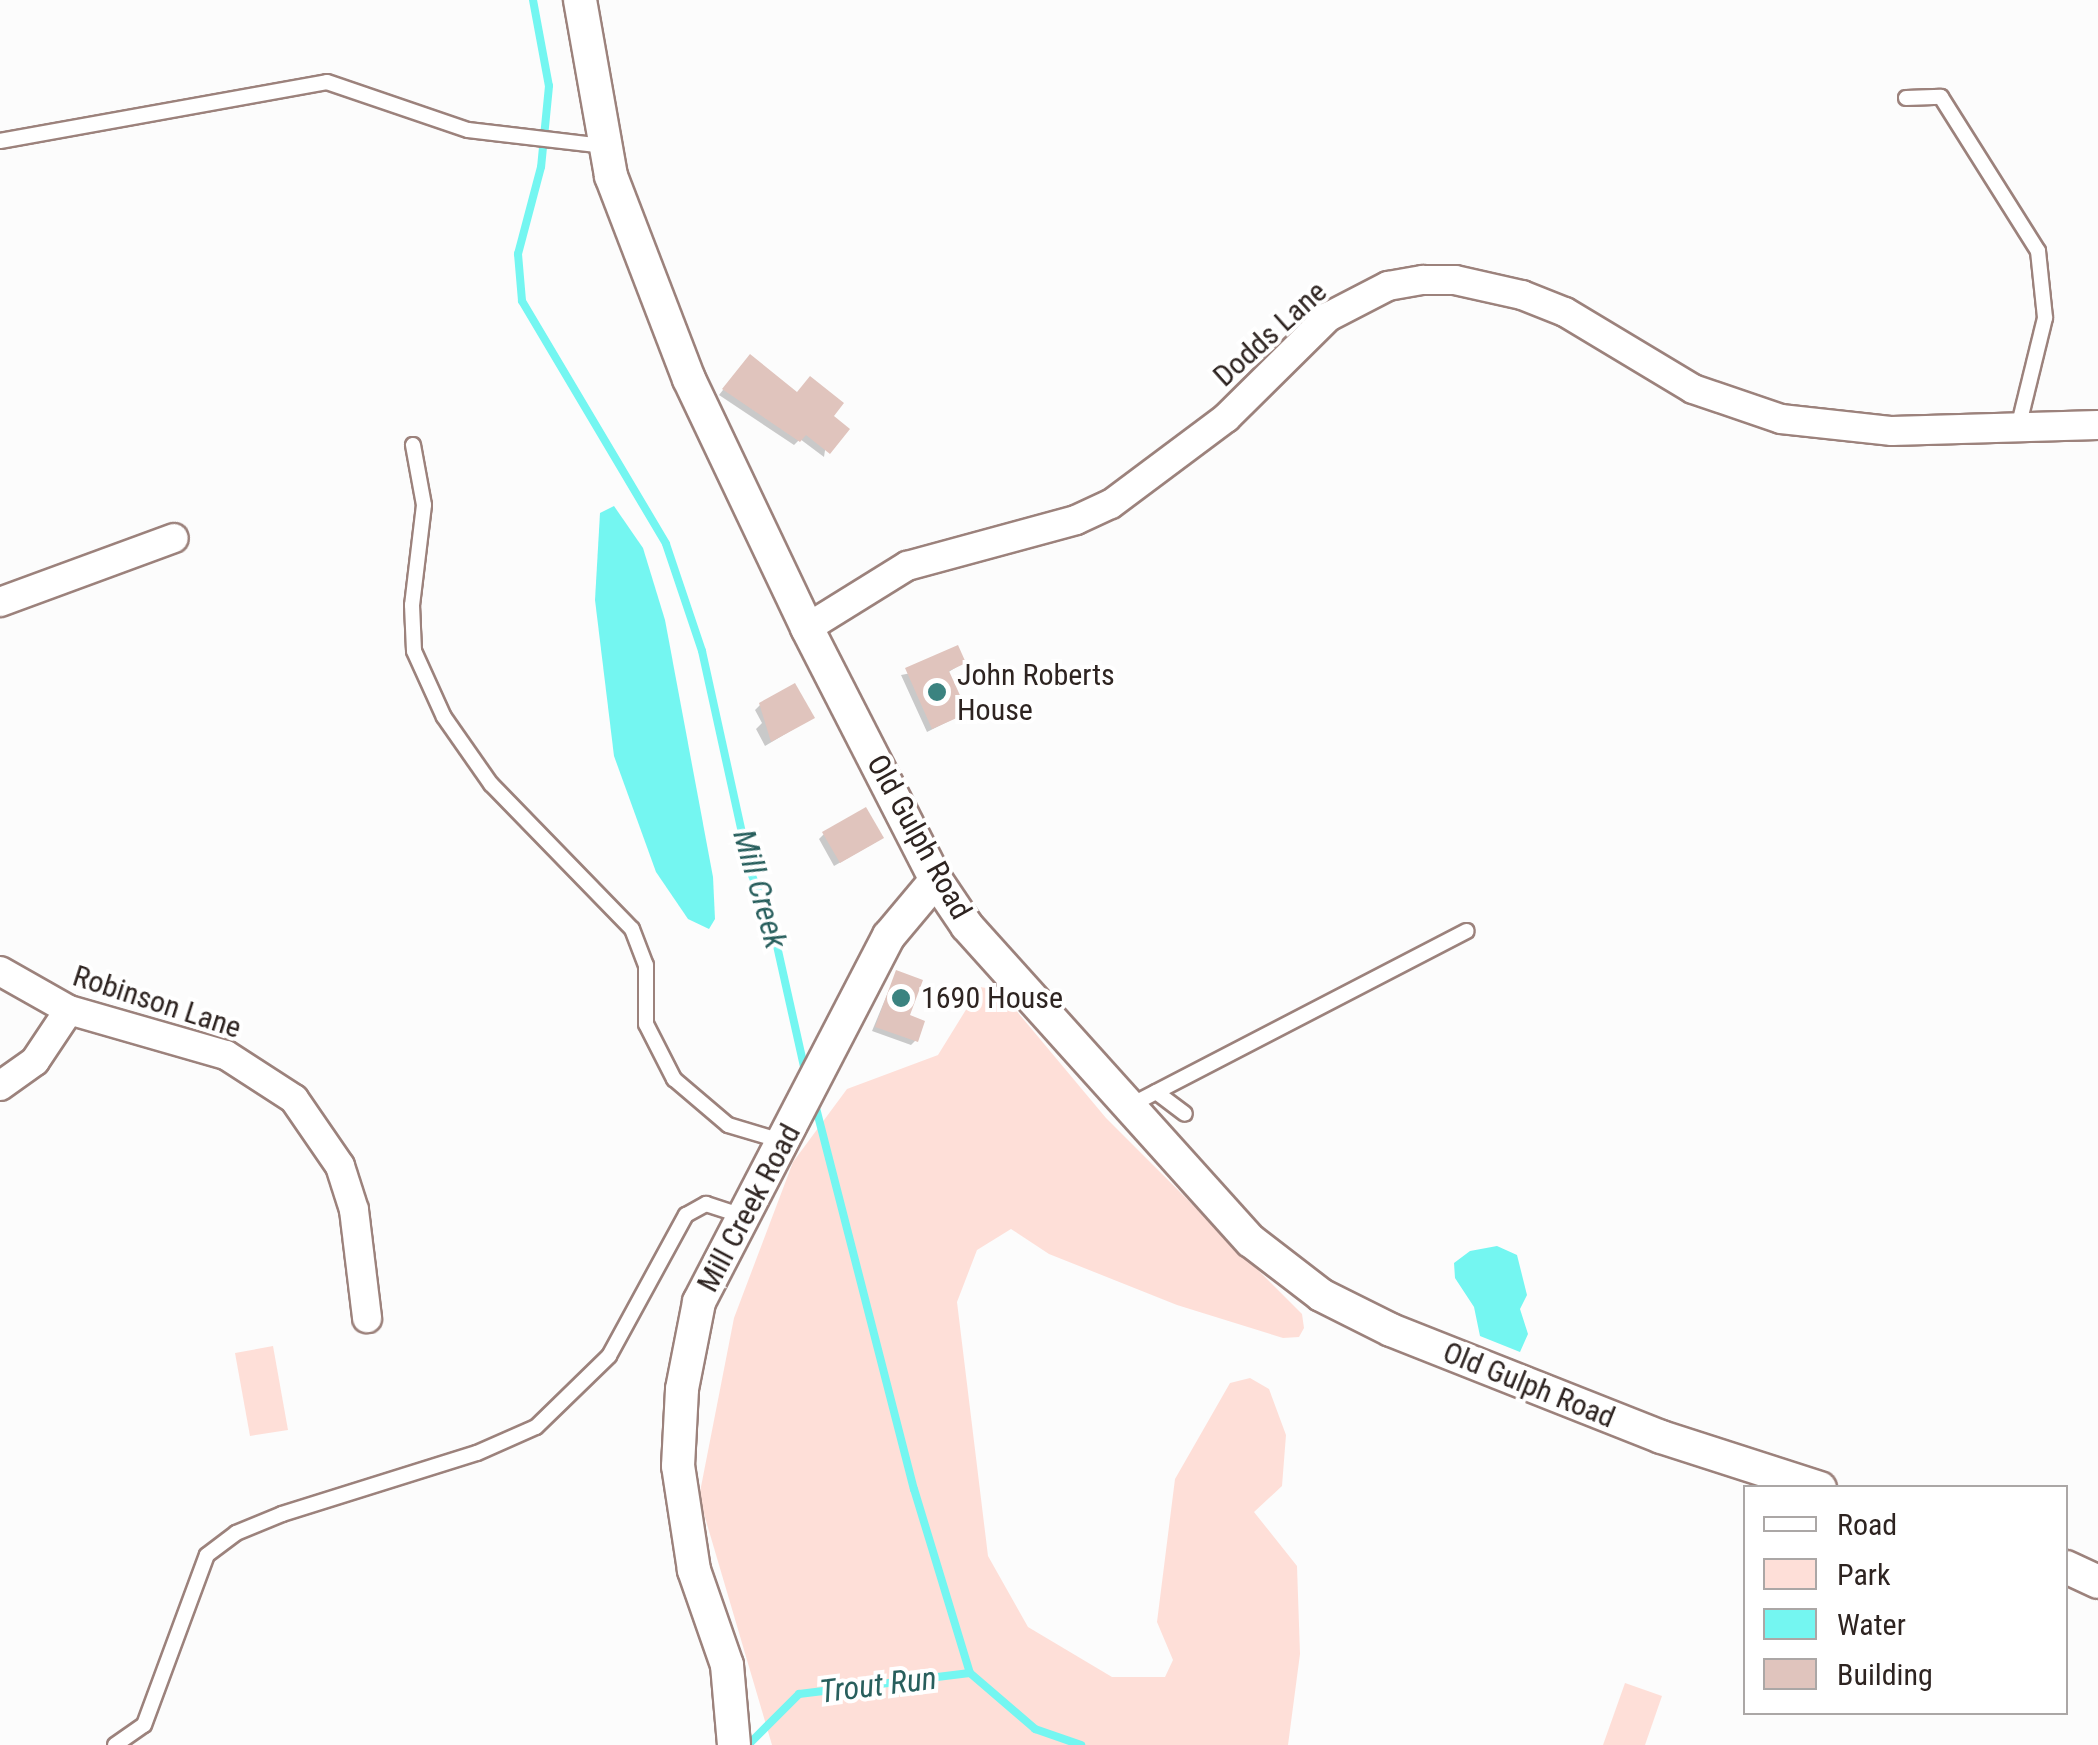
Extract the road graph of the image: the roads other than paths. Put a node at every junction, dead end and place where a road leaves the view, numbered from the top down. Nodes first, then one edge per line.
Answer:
1 (580, 0) edge
2 (1906, 98) dead end
3 (0, 141) edge
4 (606, 146) junction
5 (2098, 425) edge
6 (2018, 428) junction
7 (413, 445) dead end
8 (174, 538) dead end
9 (0, 602) edge
10 (807, 628) junction
11 (936, 880) junction
12 (1467, 931) dead end
13 (0, 971) edge
14 (69, 1010) junction
15 (0, 1086) edge
16 (1156, 1092) junction
17 (1126, 1108) junction
18 (1185, 1114) dead end
19 (792, 1129) junction
20 (744, 1216) junction
21 (367, 1318) dead end
22 (1811, 1485) edge
23 (2098, 1555) edge
24 (2068, 1564) edge
25 (2068, 1566) edge
26 (2098, 1582) edge
27 (734, 1744) edge
28 (115, 1745) edge

1 - 4 street, Old Gulph Road
2 - 6 lane
3 - 4 lane
4 - 10 street, Old Gulph Road
5 - 6 street, Dodds Lane
6 - 10 street, Dodds Lane
7 - 19 lane
8 - 9 street
10 - 11 street, Old Gulph Road
11 - 17 street, Old Gulph Road
11 - 19 street, Mill Creek Road
12 - 16 lane
13 - 14 street, Robinson Lane
14 - 15 street
14 - 21 street, Robinson Lane
16 - 17 lane
16 - 18 lane
17 - 22 street, Old Gulph Road
19 - 20 street, Mill Creek Road
20 - 27 street, Mill Creek Road
20 - 28 lane
23 - 24 street
25 - 26 street

